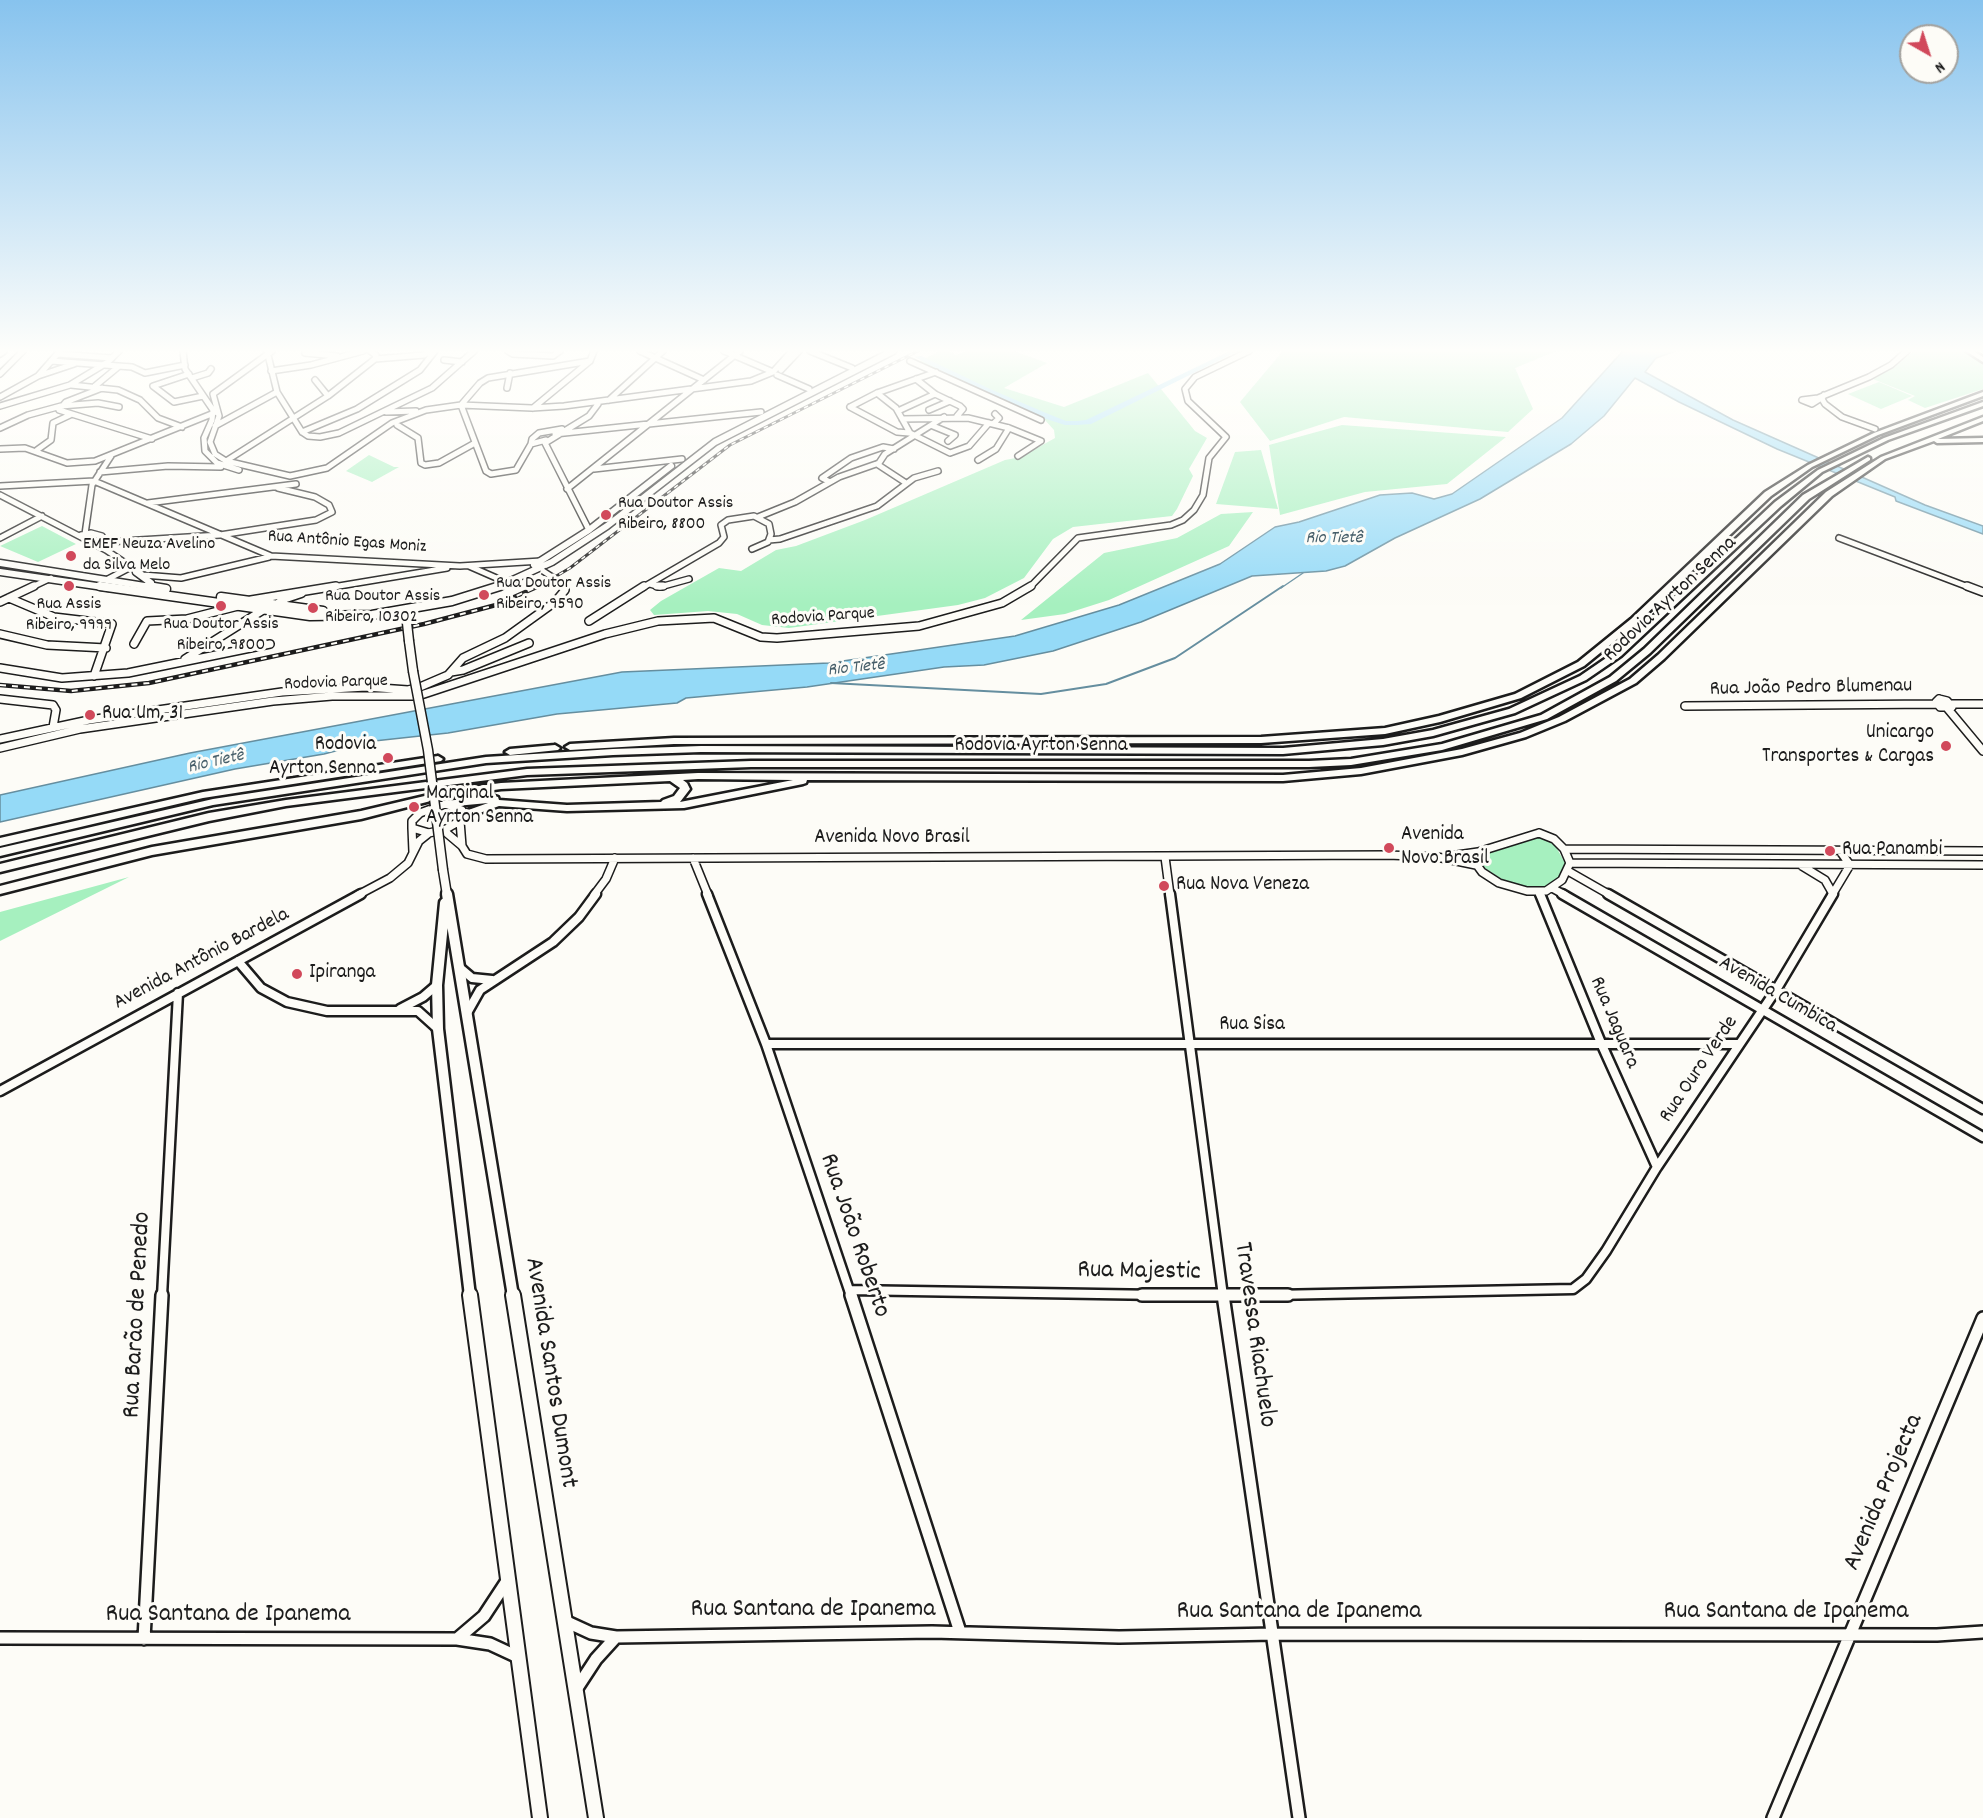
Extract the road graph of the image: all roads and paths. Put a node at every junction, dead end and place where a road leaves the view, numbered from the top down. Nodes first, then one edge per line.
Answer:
1 (51, 436) edge
2 (142, 436) edge
3 (160, 436) edge
4 (205, 436) edge
5 (213, 436) edge
6 (270, 436) edge
7 (373, 436) edge
8 (381, 436) edge
9 (415, 436) edge
10 (473, 436) edge
11 (537, 436) edge
12 (552, 436) edge
13 (634, 436) edge
14 (716, 436) edge
15 (727, 436) edge
16 (954, 436) edge
17 (979, 436) edge
18 (1005, 436) edge
19 (1029, 436) edge
20 (1225, 436) edge
21 (1866, 436) edge
22 (1872, 436) edge
23 (1895, 436) edge
24 (1923, 436) edge
25 (1939, 436) edge
26 (916, 437) joint
27 (152, 439) junction
28 (1864, 439) junction
29 (546, 440) junction
30 (1983, 440) edge
31 (948, 441) dead end
32 (0, 442) edge
33 (476, 443) junction
34 (531, 444) junction
35 (1913, 446) junction
36 (15, 447) junction
37 (0, 449) edge
38 (894, 449) junction
39 (37, 450) junction
40 (111, 456) junction
41 (1018, 456) dead end
42 (681, 459) junction
43 (978, 460) dead end
44 (226, 464) junction
45 (877, 464) junction
46 (592, 469) junction
47 (938, 471) dead end
48 (100, 472) junction
49 (276, 480) junction
50 (94, 481) junction
51 (297, 482) junction
52 (830, 482) junction
53 (906, 483) junction
54 (0, 486) edge
55 (278, 488) junction
56 (567, 489) junction
57 (255, 490) junction
58 (0, 496) edge
59 (147, 504) junction
60 (42, 516) junction
61 (758, 517) junction
62 (584, 521) junction
63 (589, 530) junction
64 (85, 534) junction
65 (219, 535) junction
66 (76, 536) junction
67 (579, 537) junction
68 (0, 538) edge
69 (1839, 538) dead end
70 (588, 540) junction
71 (769, 540) junction
72 (108, 542) junction
73 (752, 549) dead end
74 (106, 550) junction
75 (271, 556) junction
76 (541, 561) junction
77 (2, 563) edge
78 (414, 563) junction
79 (460, 566) junction
80 (468, 566) junction
81 (134, 570) junction
82 (541, 570) junction
83 (0, 572) edge
84 (407, 575) junction
85 (51, 578) junction
86 (108, 579) junction
87 (689, 579) dead end
88 (501, 580) junction
89 (650, 584) junction
90 (158, 587) junction
91 (301, 592) junction
92 (1983, 592) edge
93 (9, 598) junction
94 (247, 601) junction
95 (0, 602) edge
96 (238, 606) junction
97 (275, 608) junction
98 (410, 608) junction
99 (263, 610) junction
100 (372, 615) junction
101 (589, 621) dead end
102 (407, 623) junction
103 (0, 634) edge
104 (511, 634) junction
105 (7, 637) junction
106 (0, 641) edge
107 (529, 643) dead end
108 (134, 644) dead end
109 (270, 644) dead end
110 (522, 646) junction
111 (106, 648) junction
112 (181, 662) junction
113 (0, 669) edge
114 (451, 672) junction
115 (94, 676) junction
116 (0, 699) edge
117 (1983, 704) edge
118 (1685, 706) dead end
119 (1950, 706) junction
120 (53, 727) junction
121 (0, 740) edge
122 (0, 748) edge
123 (1983, 751) edge
124 (943, 765) junction
125 (848, 777) junction
126 (1131, 777) junction
127 (673, 778) junction
128 (445, 804) junction
129 (461, 818) junction
130 (412, 828) junction
131 (443, 830) junction
132 (429, 833) junction
133 (0, 842) edge
134 (462, 846) junction
135 (1564, 849) junction
136 (1840, 851) junction
137 (1983, 851) edge
138 (0, 852) edge
139 (413, 852) junction
140 (1478, 852) junction
141 (1165, 857) junction
142 (1437, 857) junction
143 (615, 858) junction
144 (693, 858) junction
145 (1798, 864) junction
146 (1476, 865) junction
147 (1850, 865) junction
148 (1983, 865) edge
149 (1569, 867) junction
150 (0, 868) edge
151 (446, 888) junction
152 (1551, 888) junction
153 (0, 890) edge
154 (1539, 892) junction
155 (1833, 894) junction
156 (238, 961) junction
157 (458, 966) junction
158 (492, 980) junction
159 (437, 985) junction
160 (1776, 990) junction
161 (178, 993) junction
162 (399, 1009) junction
163 (1763, 1009) junction
164 (466, 1014) junction
165 (438, 1029) junction
166 (1601, 1043) junction
167 (766, 1044) junction
168 (1191, 1044) junction
169 (1739, 1044) junction
170 (0, 1091) edge
171 (1983, 1109) edge
172 (1983, 1137) edge
173 (1657, 1167) junction
174 (1573, 1289) joint
175 (849, 1290) junction
176 (1223, 1296) junction
177 (1983, 1318) edge
178 (510, 1577) junction
179 (567, 1622) junction
180 (960, 1632) junction
181 (1983, 1632) edge
182 (1274, 1634) junction
183 (1850, 1635) junction
184 (616, 1637) junction
185 (0, 1638) edge
186 (144, 1639) junction
187 (457, 1639) junction
188 (520, 1657) junction
189 (577, 1688) junction
190 (540, 1818) edge
191 (596, 1818) edge
192 (1299, 1818) edge
193 (1773, 1818) edge

1 - 39 street
2 - 27 street
3 - 27 street
4 - 44 street
5 - 44 street
6 - 44 street
7 - 51 street
8 - 51 street
9 - 33 street
10 - 33 street
11 - 34 street
12 - 29 street
13 - 46 street
14 - 42 main road
15 - 70 main road
16 - 31 street
17 - 26 street
18 - 43 street
19 - 41 street
20 - 122 street, Rodovia Parque
21 - 28 highway
22 - 28 highway
23 - 138 highway, Rodovia Ayrton Senna
24 - 124 highway, Rodovia Ayrton Senna
25 - 35 highway
26 - 38 street
27 - 40 street
28 - 133 highway, Rodovia Ayrton Senna
29 - 34 street
29 - 56 street
30 - 35 highway
32 - 36 street
33 - 34 street
35 - 126 highway
36 - 37 street
36 - 39 street
38 - 45 street
38 - 52 street
39 - 40 street
40 - 48 street
42 - 46 street
42 - 63 main road
44 - 48 street
44 - 49 street
44 - 51 street
45 - 52 street
45 - 53 street
46 - 56 street
47 - 53 street
48 - 50 street
49 - 51 street
49 - 55 street
49 - 57 street
50 - 54 street
50 - 59 street, Rua Antônio Egas Moniz
50 - 64 street
51 - 55 street
51 - 65 street
52 - 61 street
53 - 71 street
55 - 57 street
56 - 62 street
57 - 59 street
58 - 60 street
59 - 65 street, Rua Antônio Egas Moniz
60 - 66 street
60 - 68 street
61 - 71 street
61 - 89 street
62 - 63 street
62 - 67 street
63 - 67 main road
63 - 70 main road
64 - 66 street
64 - 72 street
65 - 72 street
65 - 75 street, Rua Antônio Egas Moniz
66 - 74 street
67 - 76 main road
69 - 92 street
70 - 82 main road
71 - 73 street
72 - 74 street
74 - 81 street
75 - 78 street, Rua Antônio Egas Moniz
75 - 81 street
76 - 80 street, Rua Antônio Egas Moniz
76 - 88 main road
77 - 86 main road
78 - 79 street, Rua Antônio Egas Moniz
78 - 84 street
79 - 80 street, Rua Antônio Egas Moniz
79 - 84 street
80 - 88 street, Rua Antônio Egas Moniz
81 - 86 street
81 - 90 main road
82 - 98 main road
82 - 104 street, bridge
83 - 85 main road
84 - 91 street
85 - 93 street
85 - 96 main road
86 - 90 main road
87 - 89 street
88 - 98 main road
89 - 101 street
90 - 94 main road
91 - 94 street
91 - 97 main road
93 - 95 street
93 - 111 street
94 - 97 main road
96 - 99 main road
96 - 108 street
97 - 98 main road
97 - 99 main road
97 - 100 main road
98 - 100 main road
98 - 102 main road
99 - 112 street
100 - 102 main road
102 - 151 main road, bridge
103 - 105 street
104 - 110 street
104 - 114 street
105 - 106 street
105 - 111 street
107 - 110 street
109 - 112 street
110 - 114 street
111 - 115 street
112 - 115 street
113 - 115 street
114 - 120 street
116 - 120 street
117 - 119 street
118 - 119 street, Rua João Pedro Blumenau
119 - 123 street
120 - 121 street
124 - 126 highway
124 - 150 highway, Rodovia Ayrton Senna
125 - 126 highway
125 - 127 highway
125 - 129 highway
127 - 128 highway
127 - 153 highway
128 - 129 street
128 - 130 street
129 - 131 street
129 - 134 street
130 - 132 street
130 - 139 street
131 - 132 street
131 - 134 street, Avenida Novo Brasil
132 - 139 street, Avenida Antônio Bardela
134 - 143 street, Avenida Novo Brasil
135 - 136 street
135 - 140 street, Avenida Novo Brasil
135 - 149 street
136 - 137 street
136 - 147 street
139 - 156 street, Avenida Antônio Bardela
140 - 142 street, Avenida Novo Brasil
140 - 146 street
141 - 142 street, Avenida Novo Brasil
141 - 144 street, Avenida Novo Brasil
141 - 168 street, Travessa Riachuelo
142 - 146 street, Avenida Novo Brasil
143 - 144 street, Avenida Novo Brasil
143 - 158 street
144 - 167 street, Rua João Roberto
145 - 147 street
145 - 149 street
145 - 155 street
146 - 154 street
147 - 148 street
147 - 155 street, Rua Ouro Verde
149 - 152 street
149 - 160 street, Avenida Cumbica
151 - 157 main road, Avenida Santos Dumont
151 - 159 main road
152 - 154 street
152 - 163 street, Avenida Cumbica
154 - 166 street, Rua Jaguara
155 - 160 street, Rua Ouro Verde
156 - 161 street, Avenida Antônio Bardela
156 - 162 street
157 - 158 street
157 - 164 main road, Avenida Santos Dumont
158 - 164 street
159 - 162 street
159 - 165 main road
160 - 163 street, Rua Ouro Verde
160 - 171 street, Avenida Cumbica
161 - 170 street, Avenida Antônio Bardela
161 - 186 street, Rua Barão de Penedo
162 - 165 street
163 - 169 street, Rua Ouro Verde
163 - 172 street, Avenida Cumbica
164 - 179 main road, Avenida Santos Dumont
165 - 178 main road
166 - 168 street, Rua Sisa
166 - 169 street, Rua Sisa
166 - 173 street, Rua Jaguara
167 - 168 street, Rua Sisa
167 - 175 street, Rua João Roberto
168 - 176 street, Travessa Riachuelo
169 - 173 street, Rua Ouro Verde
173 - 174 street, Rua Ouro Verde
174 - 176 street, Rua Majestic
175 - 176 street, Rua Majestic
175 - 180 street, Rua João Roberto
176 - 182 street, Travessa Riachuelo
177 - 183 street, Avenida Projecta
178 - 187 street
178 - 188 main road
179 - 184 street, Rua Santana de Ipanema
179 - 189 main road, Avenida Santos Dumont
180 - 182 street, Rua Santana de Ipanema
180 - 184 street, Rua Santana de Ipanema
181 - 183 street, Rua Santana de Ipanema
182 - 183 street, Rua Santana de Ipanema
182 - 192 street, Travessa Riachuelo
183 - 193 street, Avenida Projecta
184 - 189 street
185 - 186 street, Rua Santana de Ipanema
186 - 187 street, Rua Santana de Ipanema
187 - 188 street, Rua Santana de Ipanema
188 - 190 main road
189 - 191 main road, Avenida Santos Dumont

